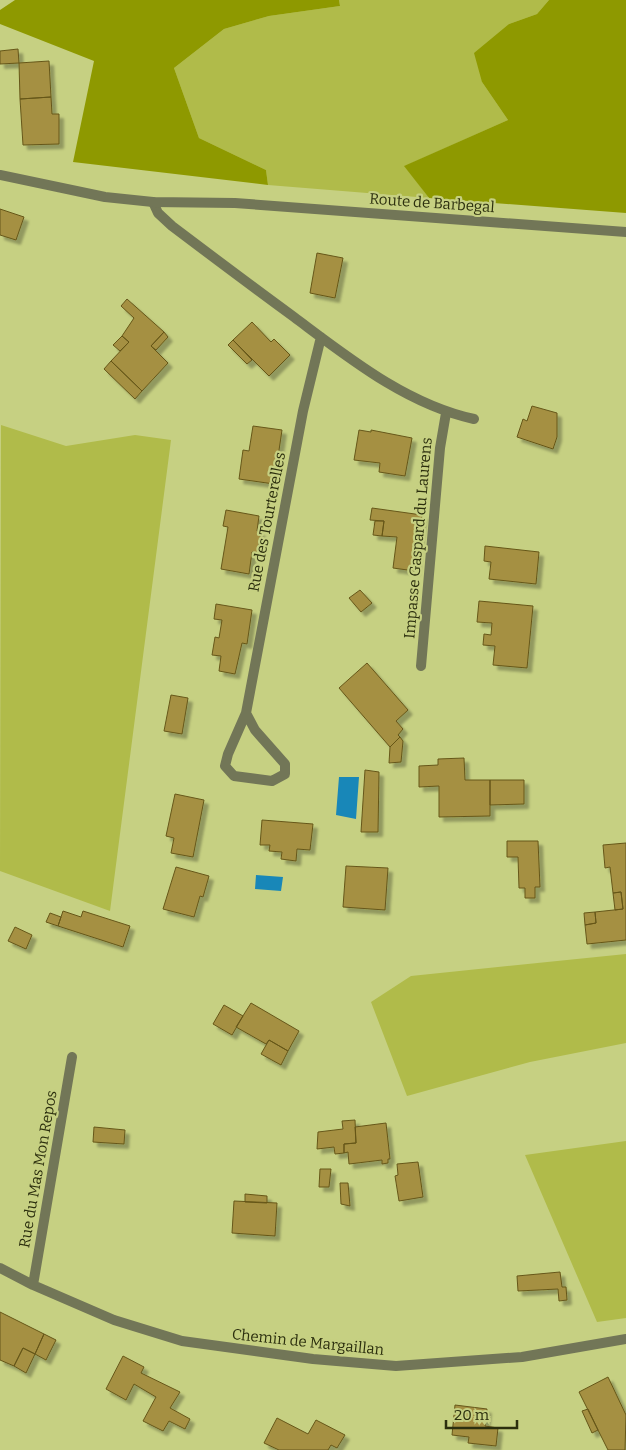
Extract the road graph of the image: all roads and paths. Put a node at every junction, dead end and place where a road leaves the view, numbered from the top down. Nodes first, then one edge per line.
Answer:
1 (0, 175) edge
2 (153, 202) junction
3 (626, 232) edge
4 (321, 337) junction
5 (446, 413) junction
6 (474, 419) dead end
7 (421, 666) dead end
8 (246, 713) junction
9 (72, 1057) dead end
10 (0, 1268) edge
11 (32, 1285) junction
12 (626, 1339) edge

1 - 2 street, Route de Barbegal
2 - 3 street, Route de Barbegal
2 - 4 street
4 - 5 street
4 - 8 street, Rue des Tourterelles
5 - 6 street
5 - 7 street, Impasse Gaspard du Laurens
8 - 8 street, Rue des Tourterelles
9 - 11 street, Rue du Mas Mon Repos
10 - 11 street, Chemin de Margaillan
11 - 12 street, Chemin de Margaillan

